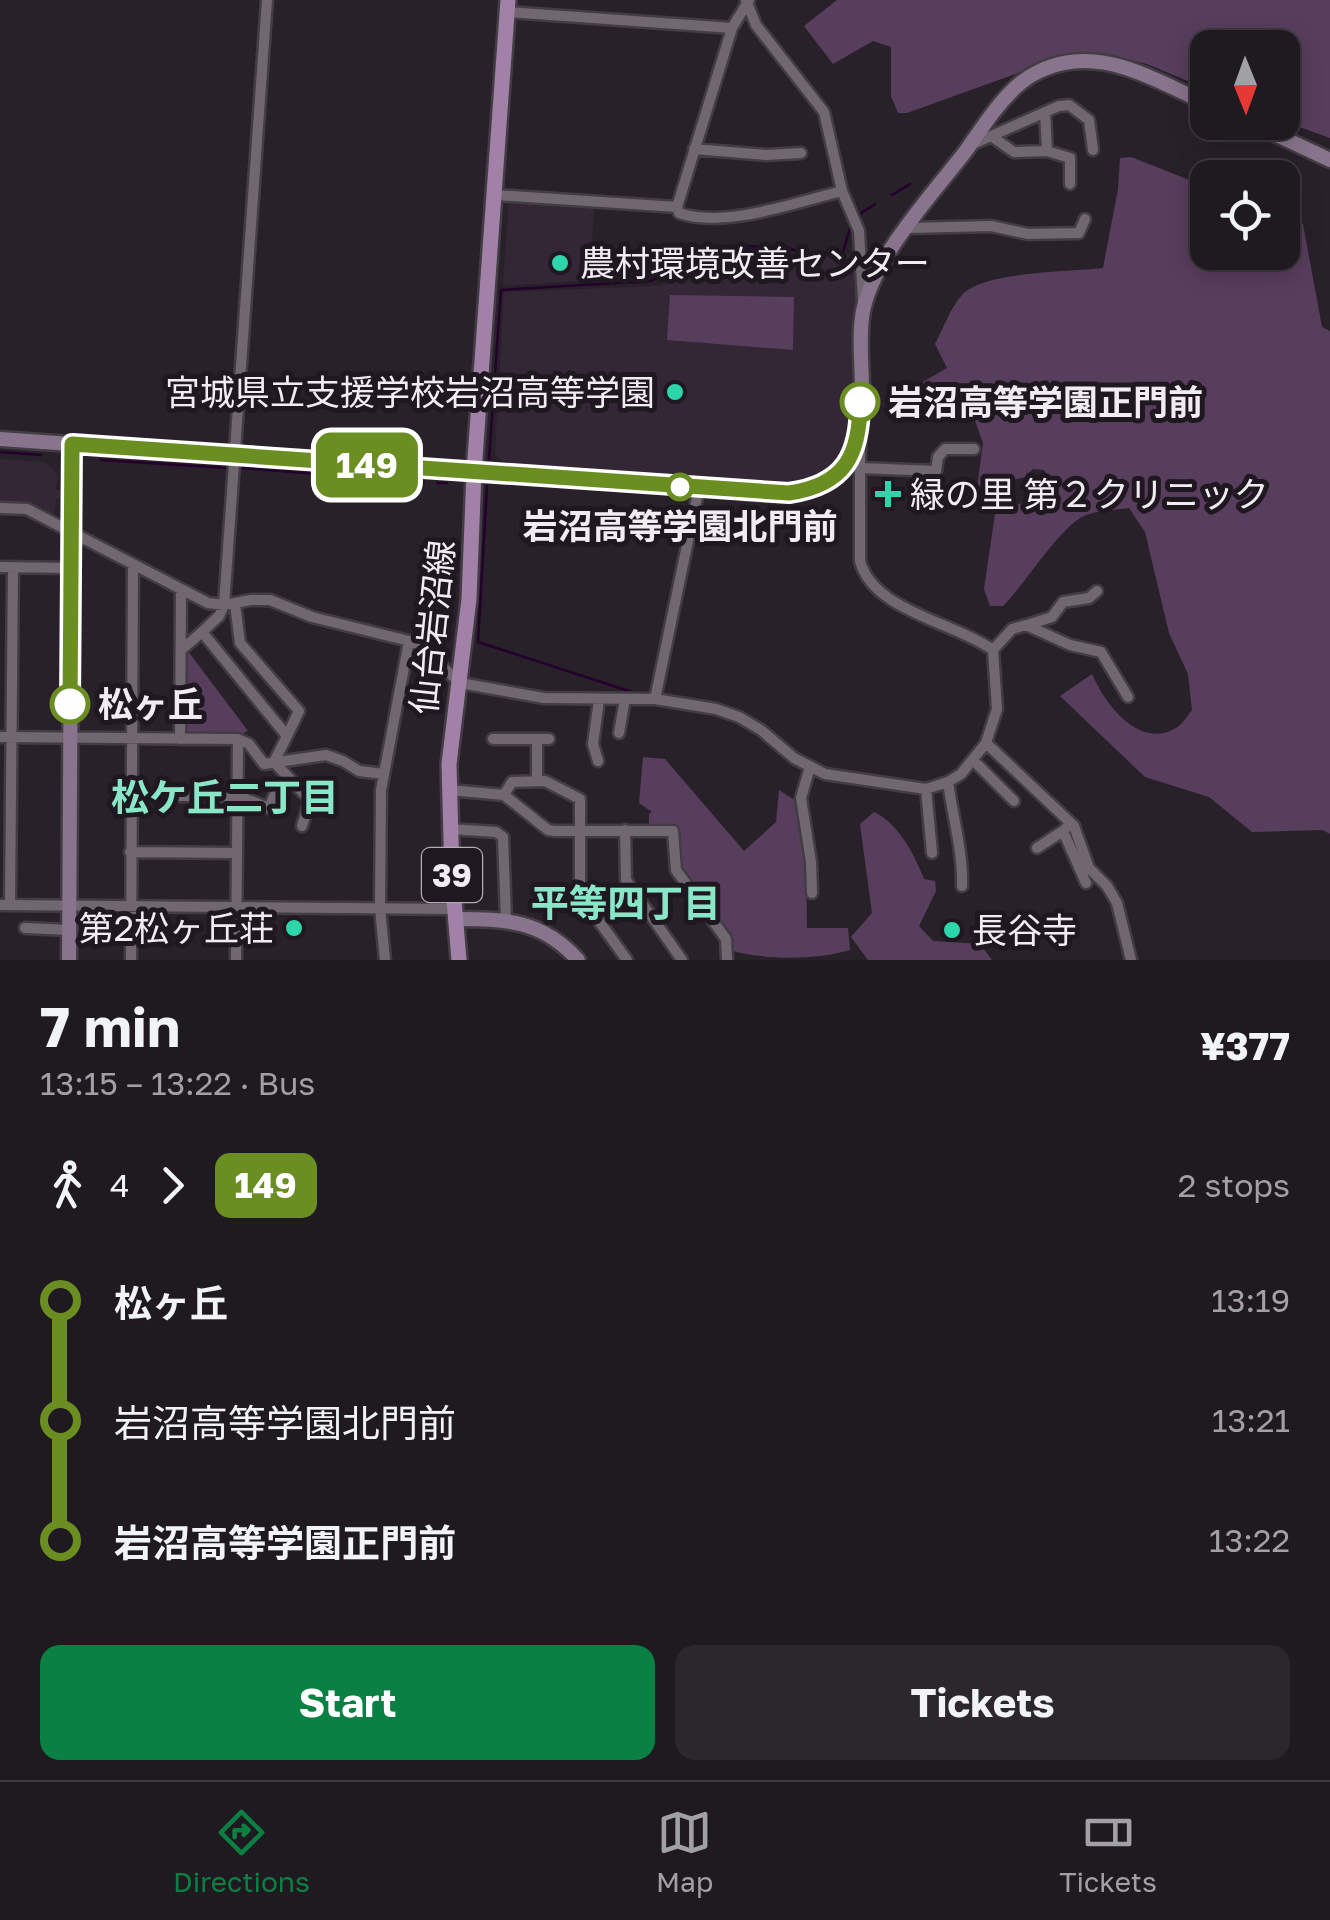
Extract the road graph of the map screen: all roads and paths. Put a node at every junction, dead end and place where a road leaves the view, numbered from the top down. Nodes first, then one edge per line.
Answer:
1 (267, 0) edge
2 (748, 0) edge
3 (507, 6) edge
4 (732, 28) junction
5 (1190, 96) edge
6 (1045, 112) junction
7 (991, 136) junction
8 (1287, 140) edge
9 (970, 145) junction
10 (694, 149) junction
11 (1046, 150) junction
12 (1093, 150) dead end
13 (801, 153) dead end
14 (1330, 160) edge
15 (1070, 184) dead end
16 (842, 191) junction
17 (496, 195) junction
18 (676, 207) junction
19 (1085, 220) dead end
20 (908, 228) junction
21 (864, 308) junction
22 (860, 428) junction
23 (0, 440) edge
24 (72, 444) junction
25 (974, 449) dead end
26 (236, 456) junction
27 (860, 468) junction
28 (474, 472) junction
29 (699, 488) junction
30 (0, 508) edge
31 (72, 530) junction
32 (133, 564) junction
33 (6, 568) edge
34 (71, 568) junction
35 (182, 590) junction
36 (1097, 591) dead end
37 (230, 605) junction
38 (1026, 625) junction
39 (202, 632) junction
40 (409, 641) junction
41 (181, 650) junction
42 (993, 650) junction
43 (460, 683) junction
44 (1128, 697) dead end
45 (625, 699) junction
46 (655, 699) junction
47 (599, 700) junction
48 (620, 733) dead end
49 (286, 736) junction
50 (5, 737) edge
51 (70, 738) junction
52 (131, 738) junction
53 (180, 739) junction
54 (238, 739) junction
55 (493, 739) dead end
56 (986, 744) junction
57 (598, 761) dead end
58 (974, 761) junction
59 (274, 762) junction
60 (810, 768) junction
61 (384, 774) junction
62 (537, 781) junction
63 (948, 782) junction
64 (926, 788) junction
65 (449, 790) junction
66 (5, 794) edge
67 (504, 795) junction
68 (131, 796) junction
69 (238, 796) junction
70 (274, 796) dead end
71 (1014, 801) dead end
72 (302, 826) dead end
73 (1067, 827) junction
74 (450, 829) junction
75 (626, 830) junction
76 (580, 832) junction
77 (1037, 848) dead end
78 (130, 852) junction
79 (237, 852) junction
80 (932, 853) dead end
81 (1086, 883) dead end
82 (962, 886) dead end
83 (812, 893) dead end
84 (5, 905) edge
85 (70, 906) junction
86 (130, 906) junction
87 (236, 908) junction
88 (380, 908) junction
89 (455, 914) junction
90 (506, 919) junction
91 (24, 928) dead end
92 (69, 930) junction
93 (69, 960) edge
94 (131, 960) edge
95 (236, 960) edge
96 (385, 960) edge
97 (459, 960) edge
98 (578, 960) edge
99 (627, 960) edge
100 (682, 960) edge
101 (726, 960) edge
102 (1131, 960) edge

1 - 26 street
2 - 4 street
2 - 16 street
3 - 4 street
3 - 17 main road, 仙台岩沼線 / 39
4 - 10 street
5 - 9 street
6 - 7 street
6 - 11 street
6 - 12 street
7 - 9 street
7 - 11 street
8 - 14 street
9 - 20 street
10 - 13 street
10 - 18 street
11 - 15 street
16 - 18 street
16 - 21 street
17 - 18 street
17 - 28 main road, 仙台岩沼線 / 39
19 - 20 street
20 - 21 street
21 - 22 street
22 - 27 street
22 - 29 street
23 - 24 street
24 - 26 street
24 - 31 street
25 - 27 street
26 - 28 street
26 - 37 street
27 - 42 street
28 - 29 street
28 - 43 main road, 仙台岩沼線 / 39
29 - 46 street
30 - 31 street
31 - 32 street
31 - 34 street
32 - 35 street
32 - 52 street
33 - 34 street
33 - 50 street
34 - 51 street
35 - 37 street
35 - 41 street
36 - 38 street
37 - 39 street
37 - 40 street
37 - 49 street
38 - 42 street
38 - 44 street
39 - 41 street
39 - 49 street
40 - 43 street
40 - 61 street
41 - 53 street
42 - 56 street
43 - 47 street
43 - 65 main road, 仙台岩沼線 / 39
45 - 46 street
45 - 47 street
45 - 48 street
46 - 60 street
47 - 57 street
49 - 59 street
50 - 51 street
50 - 66 street
51 - 52 street
51 - 85 street
52 - 53 street
52 - 68 street
53 - 54 street
54 - 59 street
54 - 69 street
55 - 62 street
56 - 58 street
56 - 73 street
58 - 63 street
58 - 71 street
59 - 61 street
59 - 72 street
60 - 64 street
60 - 83 street
61 - 88 street
62 - 67 street
62 - 76 street
63 - 64 street
63 - 82 street
64 - 80 street
65 - 67 street
65 - 74 main road, 仙台岩沼線 / 39
66 - 84 street
67 - 76 street
68 - 69 street
68 - 78 street
69 - 70 street
69 - 79 street
73 - 77 street
73 - 81 street
73 - 102 street
74 - 89 main road, 仙台岩沼線 / 39
74 - 90 street
75 - 76 street
75 - 100 street
75 - 101 street
76 - 99 street
78 - 79 street
78 - 86 street
79 - 87 street
84 - 85 street
85 - 86 street
85 - 92 street
86 - 87 street
86 - 94 street
87 - 88 street
87 - 95 street
88 - 89 street
88 - 96 street
89 - 90 street
89 - 97 main road, 仙台岩沼線 / 39
90 - 98 street
91 - 92 street
92 - 93 street

